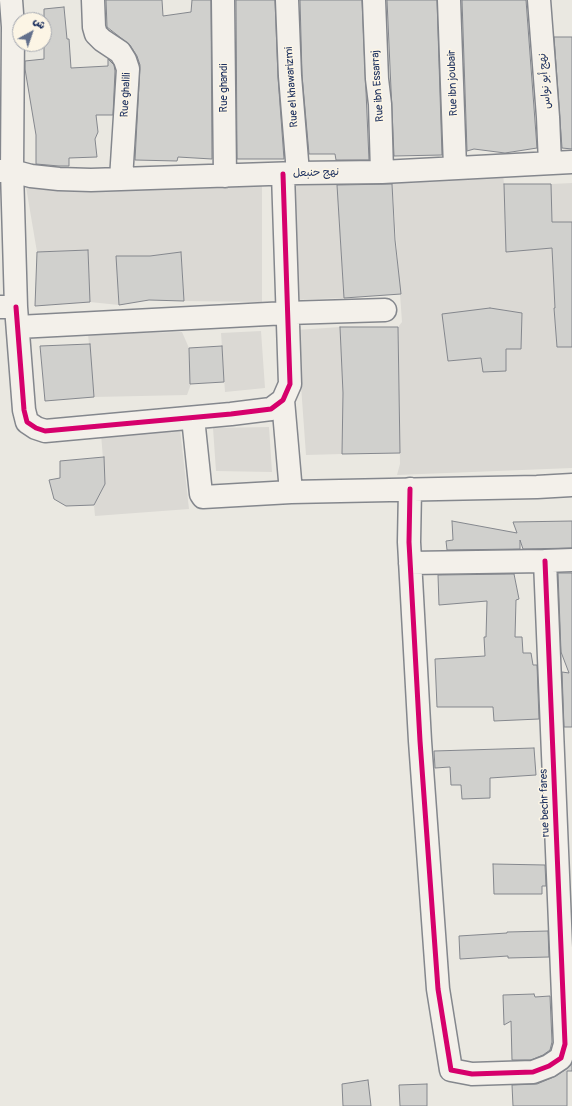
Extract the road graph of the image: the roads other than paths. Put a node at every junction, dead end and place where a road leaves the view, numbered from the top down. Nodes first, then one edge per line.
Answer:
1 (11, 0) edge
2 (93, 0) edge
3 (223, 0) edge
4 (287, 0) edge
5 (374, 0) edge
6 (449, 0) edge
7 (539, 0) edge
8 (6, 27) edge
9 (572, 162) edge
10 (550, 163) junction
11 (455, 167) junction
12 (6, 171) edge
13 (382, 172) junction
14 (291, 174) junction
15 (224, 176) junction
16 (121, 179) junction
17 (385, 310) dead end
18 (287, 313) junction
19 (11, 314) edge
20 (283, 400) junction
21 (193, 418) junction
22 (572, 485) edge
23 (410, 489) junction
24 (291, 492) junction
25 (572, 560) edge
26 (545, 561) junction
27 (410, 563) junction

1 - 8 street
2 - 16 street, Rue ghalili
3 - 15 street, Rue ghandi
4 - 14 street, Rue el khawarizmi
5 - 13 street, Rue ibn Essarraj
6 - 11 street, Rue ibn joubair
7 - 10 street, نهج أبو نواس
8 - 12 street
9 - 10 street, نهج حنبعل
10 - 11 street, نهج حنبعل
11 - 13 street, نهج حنبعل
12 - 16 street, نهج حنبعل
12 - 19 street
13 - 14 street, نهج حنبعل
14 - 15 street, نهج حنبعل
14 - 18 street, Rue el khawarizmi
15 - 16 street, نهج حنبعل
17 - 18 street
18 - 19 street
18 - 20 street, Rue el khawarizmi
19 - 21 street
20 - 21 street
20 - 24 street
21 - 24 street
22 - 23 street
23 - 24 street
23 - 27 street
25 - 26 street
26 - 27 street
26 - 27 street, rue bechr fares

